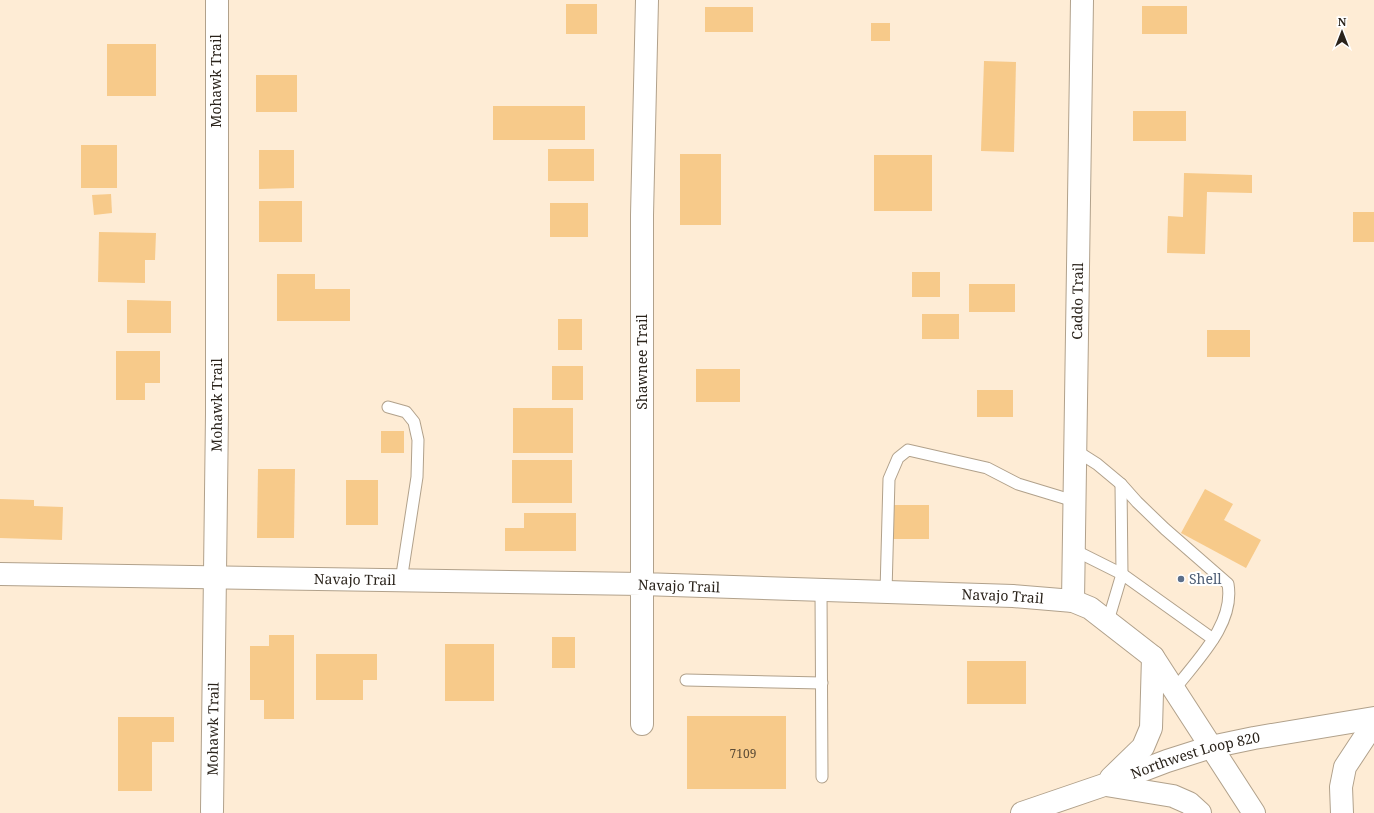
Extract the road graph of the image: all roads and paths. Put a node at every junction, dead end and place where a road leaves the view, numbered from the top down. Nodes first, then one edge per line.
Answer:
1 (217, 0) edge
2 (647, 0) edge
3 (1082, 0) edge
4 (388, 407) dead end
5 (1075, 450) junction
6 (1121, 484) junction
7 (1074, 500) junction
8 (1074, 550) junction
9 (0, 574) edge
10 (1122, 574) junction
11 (214, 578) junction
12 (401, 580) junction
13 (642, 584) junction
14 (821, 590) junction
15 (886, 592) junction
16 (1073, 601) junction
17 (1108, 622) junction
18 (1213, 639) junction
19 (1153, 658) junction
20 (686, 680) dead end
21 (822, 683) junction
22 (1174, 690) junction
23 (1374, 718) edge
24 (1374, 723) edge
25 (642, 724) dead end
26 (1211, 747) junction
27 (822, 777) dead end
28 (1104, 785) junction
29 (212, 811) dead end
30 (1022, 813) edge
31 (1200, 813) edge
32 (1254, 813) edge
33 (1342, 813) edge

1 - 11 street, Mohawk Trail
2 - 13 street, Shawnee Trail
3 - 5 street, Caddo Trail
4 - 12 lane
5 - 6 lane
5 - 7 street, Caddo Trail
6 - 10 lane
6 - 18 lane
7 - 8 street, Caddo Trail
7 - 15 lane
8 - 10 lane
8 - 16 street, Caddo Trail
9 - 11 street, Navajo Trail
10 - 17 lane
10 - 18 lane
11 - 12 street, Navajo Trail
11 - 29 street, Mohawk Trail
12 - 13 street, Navajo Trail
13 - 14 street, Navajo Trail
13 - 25 street, Shawnee Trail
14 - 15 street, Navajo Trail
14 - 21 lane
15 - 16 street, Navajo Trail
16 - 17 street, Navajo Trail
17 - 19 street, Navajo Trail
18 - 22 lane
19 - 22 street, Navajo Trail
19 - 28 street
20 - 21 lane
21 - 27 lane
22 - 26 street, Navajo Trail
23 - 26 street, Northwest Loop 820
24 - 33 street
26 - 28 street, Northwest Loop 820
26 - 32 street, Navajo Trail
28 - 30 street, Northwest Loop 820
28 - 31 street

